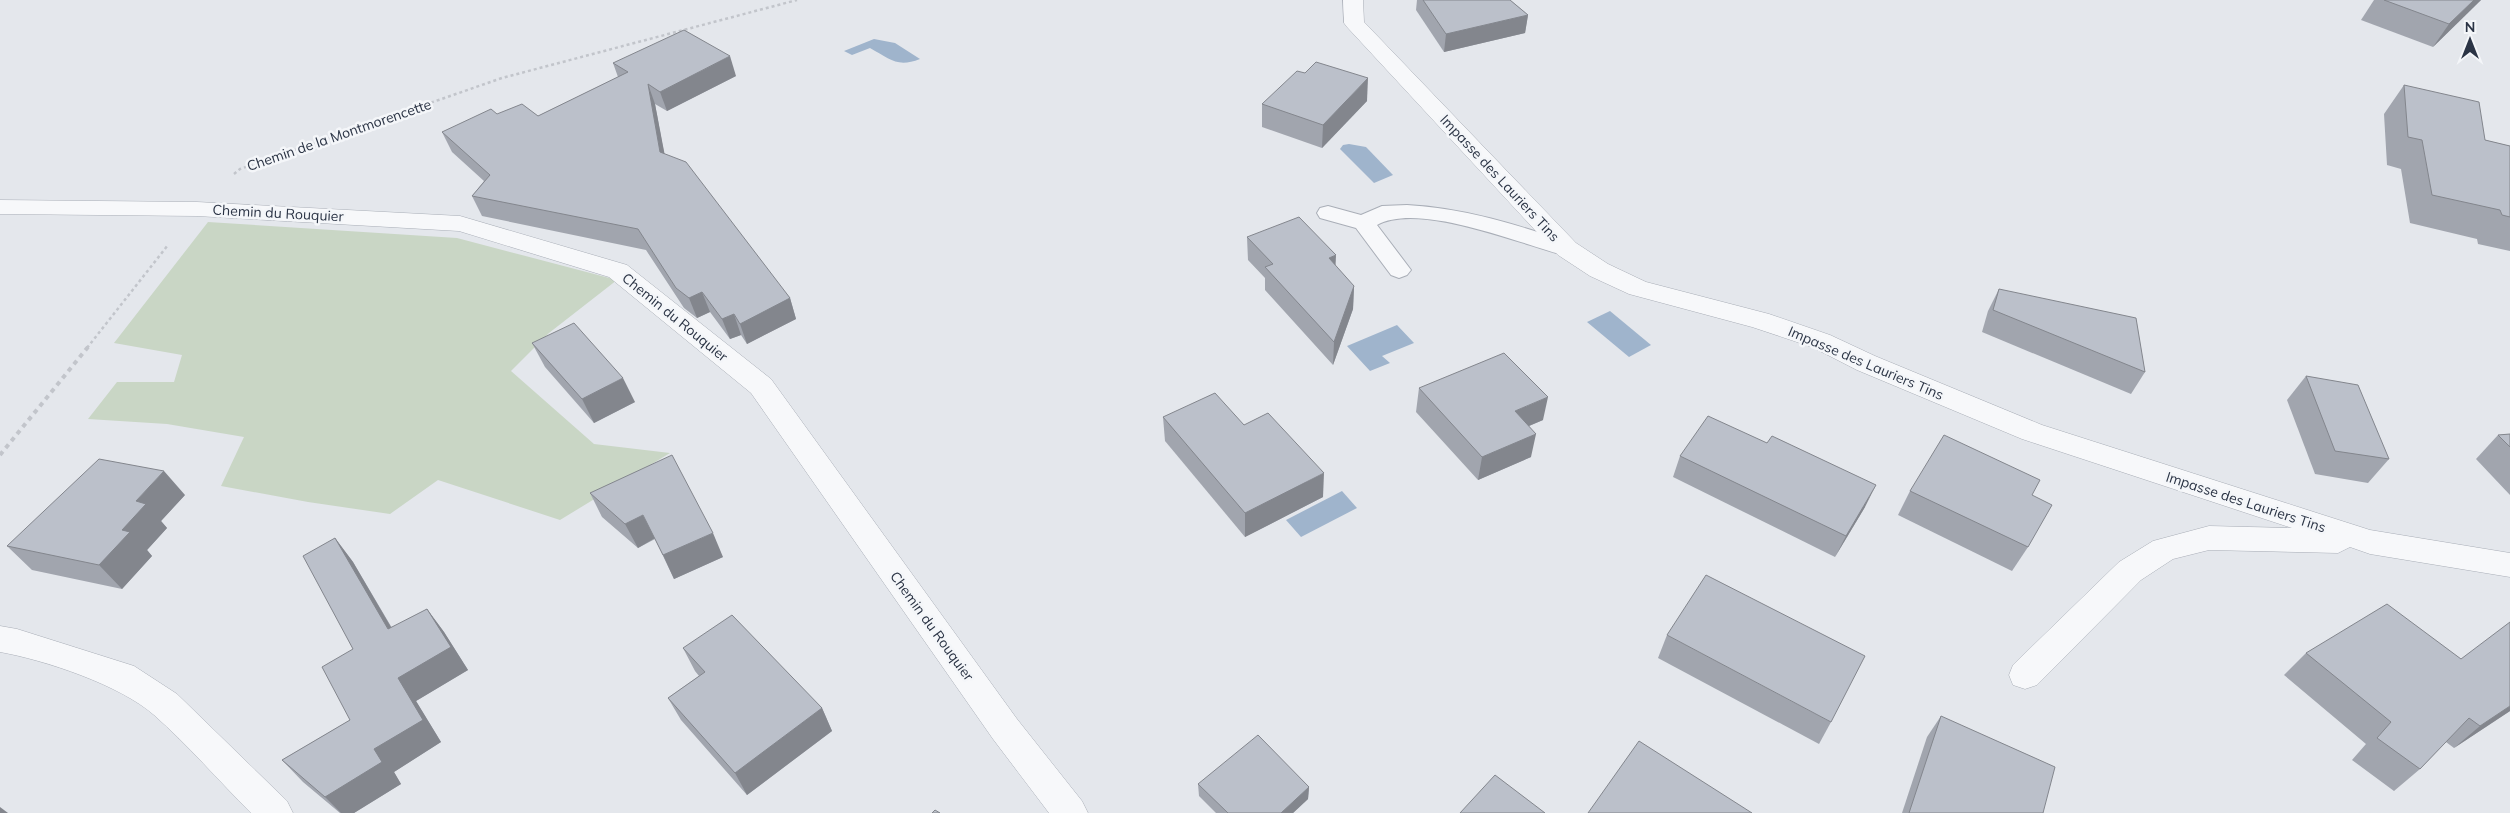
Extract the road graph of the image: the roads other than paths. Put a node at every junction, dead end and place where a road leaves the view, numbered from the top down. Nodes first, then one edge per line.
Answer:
1 (1353, 0) edge
2 (0, 207) edge
3 (1328, 213) dead end
4 (1364, 223) junction
5 (1567, 249) junction
6 (1398, 270) dead end
7 (2370, 542) junction
8 (2510, 565) edge
9 (0, 639) edge
10 (2025, 676) dead end
11 (275, 813) edge
12 (1070, 813) edge

1 - 5 street, Impasse des Lauriers Tins
2 - 12 street, Chemin du Rouquier
3 - 4 lane
4 - 5 lane
4 - 6 lane
5 - 7 street, Impasse des Lauriers Tins
7 - 8 street, Impasse des Lauriers Tins
7 - 10 street, Impasse des Lauriers Tins
9 - 11 street

